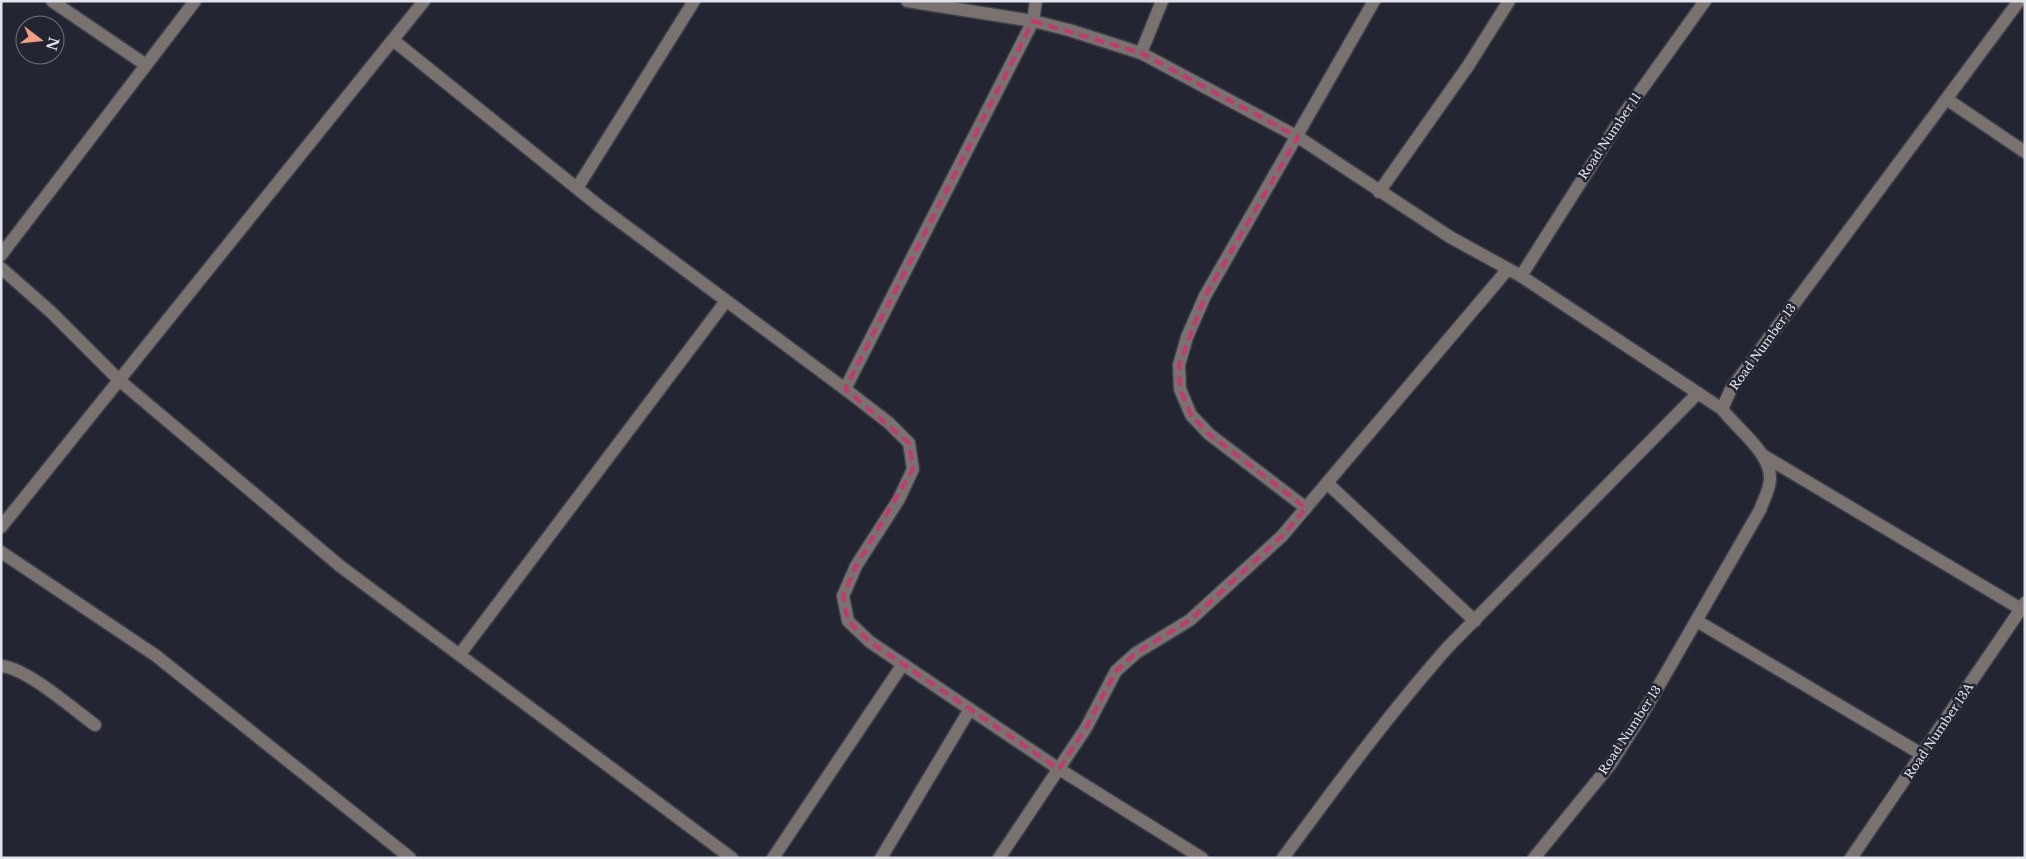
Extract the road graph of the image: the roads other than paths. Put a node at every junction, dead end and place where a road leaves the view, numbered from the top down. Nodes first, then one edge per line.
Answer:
1 (52, 1) edge
2 (195, 1) edge
3 (424, 1) edge
4 (694, 1) edge
5 (907, 1) edge
6 (1036, 1) edge
7 (1162, 1) edge
8 (1374, 1) edge
9 (1509, 1) edge
10 (1705, 1) edge
11 (2019, 1) edge
12 (1033, 22) junction
13 (393, 40) junction
14 (1141, 54) junction
15 (146, 65) junction
16 (1948, 100) junction
17 (1298, 137) junction
18 (2025, 152) edge
19 (577, 188) junction
20 (1378, 192) junction
21 (1, 255) edge
22 (1, 268) edge
23 (1508, 269) junction
24 (1521, 276) junction
25 (726, 301) junction
26 (119, 380) junction
27 (846, 389) junction
28 (1698, 393) junction
29 (1722, 409) junction
30 (1764, 456) junction
31 (1328, 484) junction
32 (1306, 508) junction
33 (1, 527) edge
34 (1, 552) edge
35 (2023, 606) edge
36 (1475, 621) junction
37 (1697, 621) junction
38 (460, 654) junction
39 (903, 664) junction
40 (1, 666) edge
41 (970, 709) junction
42 (95, 725) dead end
43 (1923, 755) junction
44 (1059, 769) junction
45 (410, 858) edge
46 (732, 858) edge
47 (773, 858) edge
48 (881, 858) edge
49 (998, 858) edge
50 (1202, 858) edge
51 (1283, 858) edge
52 (1534, 858) edge
53 (1851, 858) edge

1 - 15 street
2 - 15 street
3 - 13 street
4 - 19 street
5 - 12 street
6 - 12 street
7 - 14 street
8 - 17 street
9 - 20 street
10 - 24 street, Road Number 11
11 - 16 street, Road Number 13
12 - 14 street
12 - 27 street
13 - 19 street
13 - 26 street
14 - 17 street
15 - 21 street
16 - 18 street
16 - 29 street, Road Number 13
17 - 20 street
17 - 32 street
19 - 25 street
20 - 23 street
22 - 26 street
23 - 24 street
23 - 31 street
24 - 28 street
25 - 27 street
25 - 38 street
26 - 33 street
26 - 38 street
27 - 39 street
28 - 29 street
28 - 36 street
29 - 30 street
30 - 35 street
30 - 37 street, Road Number 13
31 - 32 street
31 - 36 street
32 - 44 street
34 - 45 street
35 - 43 street, Road Number 13A
36 - 51 street
37 - 43 street
37 - 52 street, Road Number 13
38 - 46 street
39 - 41 street
39 - 47 street
40 - 42 street
41 - 44 street
41 - 48 street
43 - 53 street, Road Number 13A
44 - 49 street
44 - 50 street

